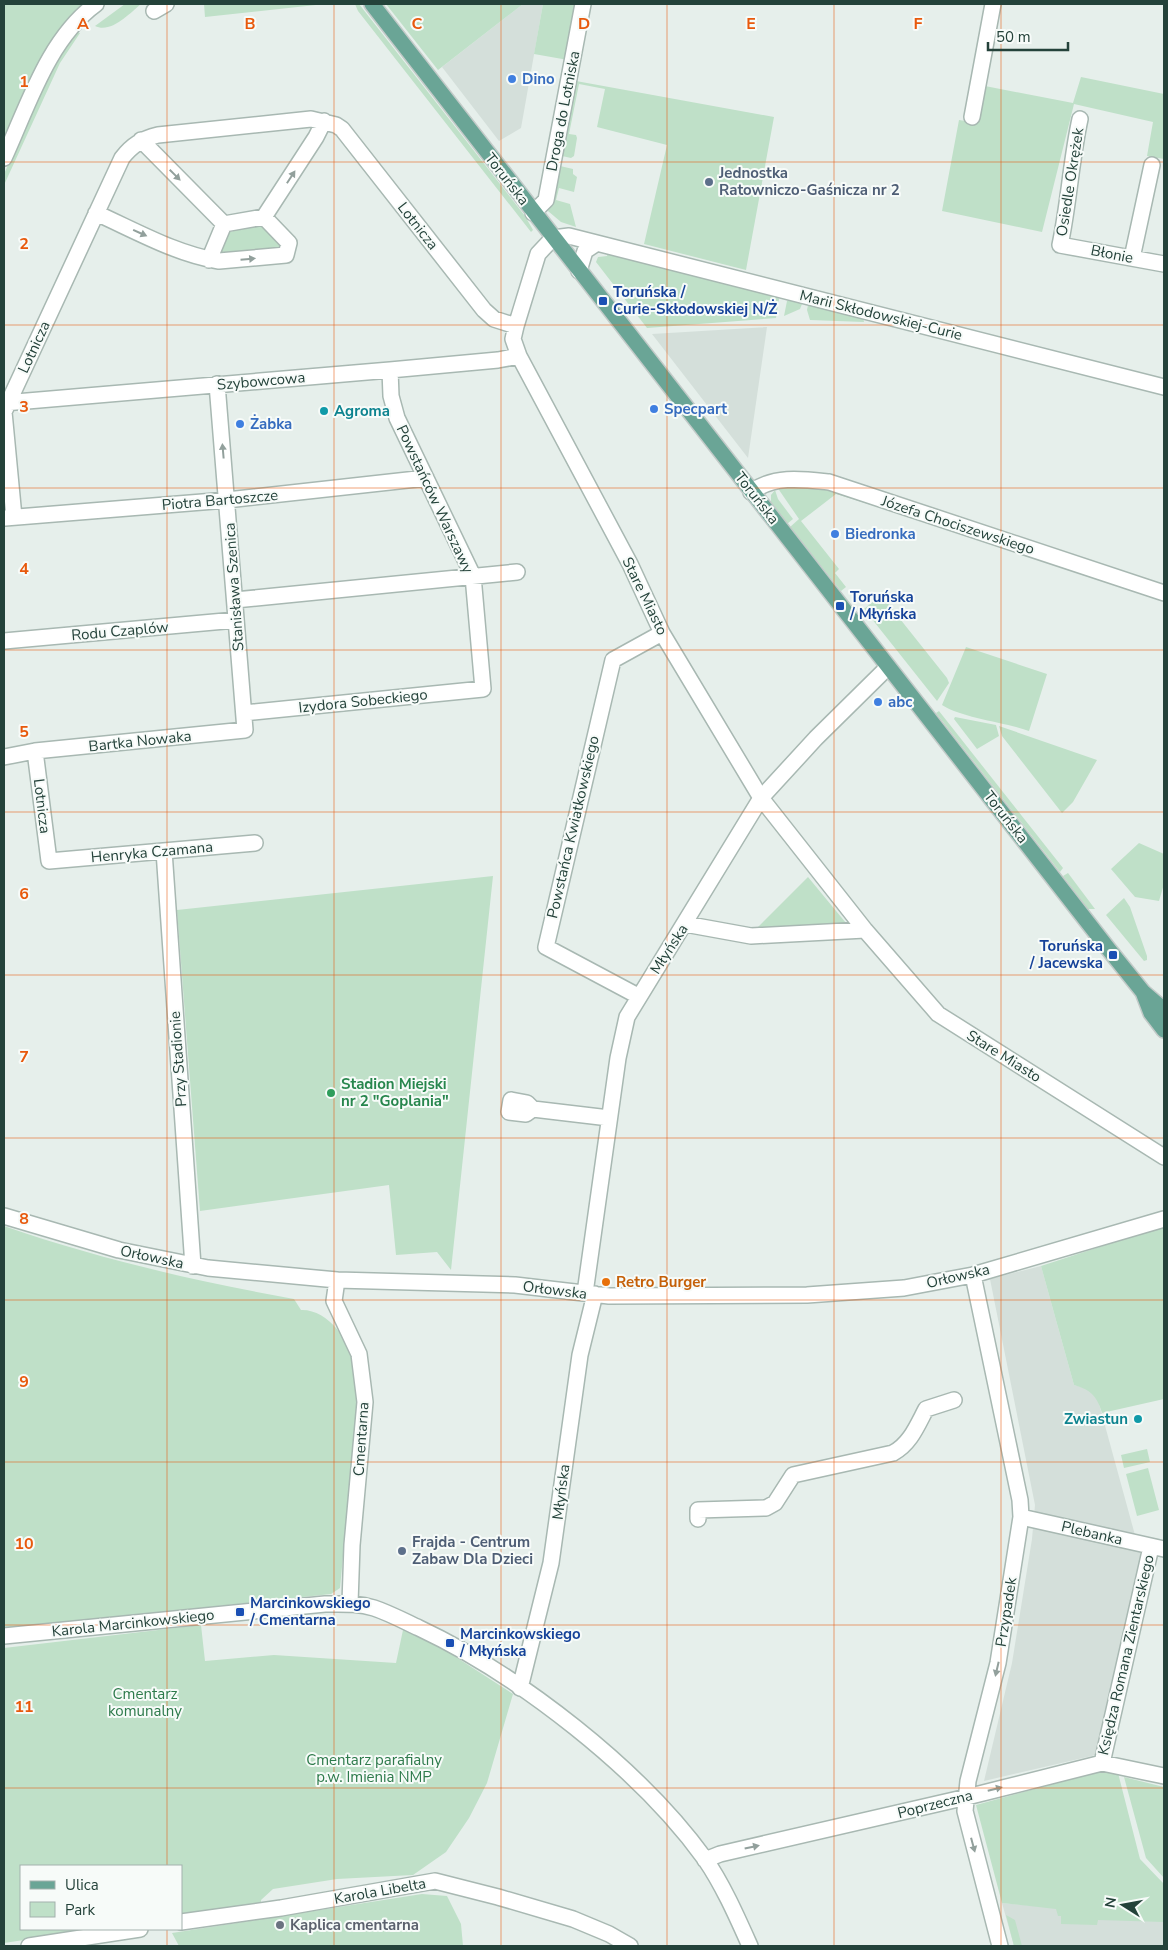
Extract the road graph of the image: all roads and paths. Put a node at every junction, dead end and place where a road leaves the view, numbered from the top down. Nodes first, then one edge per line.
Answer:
1 (96, 4) edge
2 (372, 4) edge
3 (583, 4) edge
4 (993, 4) edge
5 (972, 117) dead end
6 (1080, 119) dead end
7 (324, 121) junction
8 (141, 140) junction
9 (4, 158) edge
10 (1152, 165) dead end
11 (533, 212) junction
12 (96, 213) junction
13 (264, 217) junction
14 (224, 224) junction
15 (553, 238) junction
16 (597, 243) junction
17 (1060, 244) joint
18 (1132, 258) junction
19 (210, 260) junction
20 (1164, 264) edge
21 (579, 271) junction
22 (516, 326) junction
23 (519, 356) junction
24 (390, 370) junction
25 (217, 384) junction
26 (1164, 387) edge
27 (6, 403) edge
28 (426, 478) junction
29 (752, 492) junction
30 (227, 500) junction
31 (9, 518) edge
32 (517, 572) dead end
33 (473, 576) junction
34 (1164, 592) edge
35 (235, 600) junction
36 (236, 620) junction
37 (662, 633) junction
38 (4, 641) edge
39 (888, 667) junction
40 (483, 689) joint
41 (244, 713) junction
42 (245, 730) joint
43 (35, 751) junction
44 (4, 757) edge
45 (761, 798) junction
46 (256, 843) dead end
47 (164, 851) junction
48 (49, 861) joint
49 (685, 924) junction
50 (865, 930) junction
51 (1143, 992) junction
52 (638, 996) junction
53 (1164, 1010) edge
54 (1164, 1030) edge
55 (533, 1109) dead end
56 (609, 1118) junction
57 (1164, 1157) edge
58 (4, 1216) edge
59 (1164, 1219) edge
60 (193, 1266) junction
61 (973, 1274) junction
62 (338, 1280) junction
63 (590, 1294) junction
64 (954, 1400) dead end
65 (1020, 1517) junction
66 (698, 1519) dead end
67 (1157, 1548) edge
68 (350, 1603) junction
69 (4, 1636) edge
70 (520, 1688) junction
71 (1102, 1763) junction
72 (1164, 1776) edge
73 (967, 1798) junction
74 (706, 1860) junction
75 (182, 1922) edge
76 (133, 1930) edge
77 (29, 1946) edge
78 (630, 1946) edge
79 (750, 1946) edge
80 (1000, 1946) edge

1 - 9 street
2 - 11 main road, Toruńska
3 - 11 street, Droga do Lotniska
4 - 5 street
6 - 17 street, Osiedle Okrężek
7 - 8 street, Lotnicza
13 -> 7 street
7 - 22 street, Lotnicza
8 - 12 street, Lotnicza
8 -> 14 street
10 - 18 street
11 - 15 main road, Toruńska
12 -> 19 street
12 - 27 street, Lotnicza
13 - 14 street
19 -> 13 street
14 - 19 street
15 - 16 street, Marii Skłodowskiej-Curie
15 - 21 main road, Toruńska
15 - 22 street, Stare Miasto
16 - 21 street
16 - 26 street, Marii Skłodowskiej-Curie
17 - 18 street, Błonie
18 - 20 street, Błonie
21 - 29 main road, Toruńska
22 - 23 street, Stare Miasto
23 - 24 street, Szybowcowa
23 - 37 street, Stare Miasto
24 - 25 street, Szybowcowa
24 - 28 street, Powstańców Warszawy
25 - 27 street, Szybowcowa
30 -> 25 street, Stanisława Szenica
27 - 31 street, Lotnicza
28 - 30 street, Piotra Bartoszcze
28 - 33 street, Powstańców Warszawy
29 - 34 street, Józefa Chociszewskiego
29 - 39 main road, Toruńska
30 - 31 street, Piotra Bartoszcze
30 - 35 street, Stanisława Szenica
32 - 33 street
33 - 35 street
33 - 40 street, Powstańców Warszawy
35 - 36 street, Stanisława Szenica
36 - 38 street, Rodu Czaplów
36 - 41 street, Stanisława Szenica
37 - 45 street, Stare Miasto
37 - 52 street, Powstańca Kwiatkowskiego
39 - 45 street, Młyńska
39 - 51 main road, Toruńska
40 - 41 street, Izydora Sobeckiego
41 - 42 street, Stanisława Szenica
42 - 43 street, Bartka Nowaka
43 - 44 street, Bartka Nowaka
43 - 48 street, Lotnicza
45 - 49 street, Młyńska
45 - 50 street, Stare Miasto
46 - 47 street, Henryka Czamana
47 - 48 street, Henryka Czamana
47 - 60 street, Przy Stadionie
49 - 50 street
49 - 52 street, Młyńska
50 - 57 street, Stare Miasto
51 - 53 main road, Toruńska
51 - 54 main road, Toruńska
52 - 56 street, Młyńska
55 - 56 street
56 - 63 street, Młyńska
58 - 60 street, Orłowska
59 - 61 street, Orłowska
60 - 62 street, Orłowska
61 - 63 street, Orłowska
61 - 65 street, Przypadek
62 - 63 street, Orłowska
62 - 68 street, Cmentarna
63 - 70 street, Młyńska
64 - 66 street
65 - 67 street, Plebanka
65 -> 73 street, Przypadek
67 - 71 street, Księdza Romana Zientarskiego
68 - 69 street, Karola Marcinkowskiego
68 - 70 street, Karola Marcinkowskiego
70 - 74 street, Karola Marcinkowskiego
71 - 72 street, Poprzeczna
73 -> 71 street, Poprzeczna
74 -> 73 street, Poprzeczna
73 -> 80 street, Przypadek
74 - 79 street, Karola Marcinkowskiego
75 - 78 street, Karola Libelta
76 - 77 street

